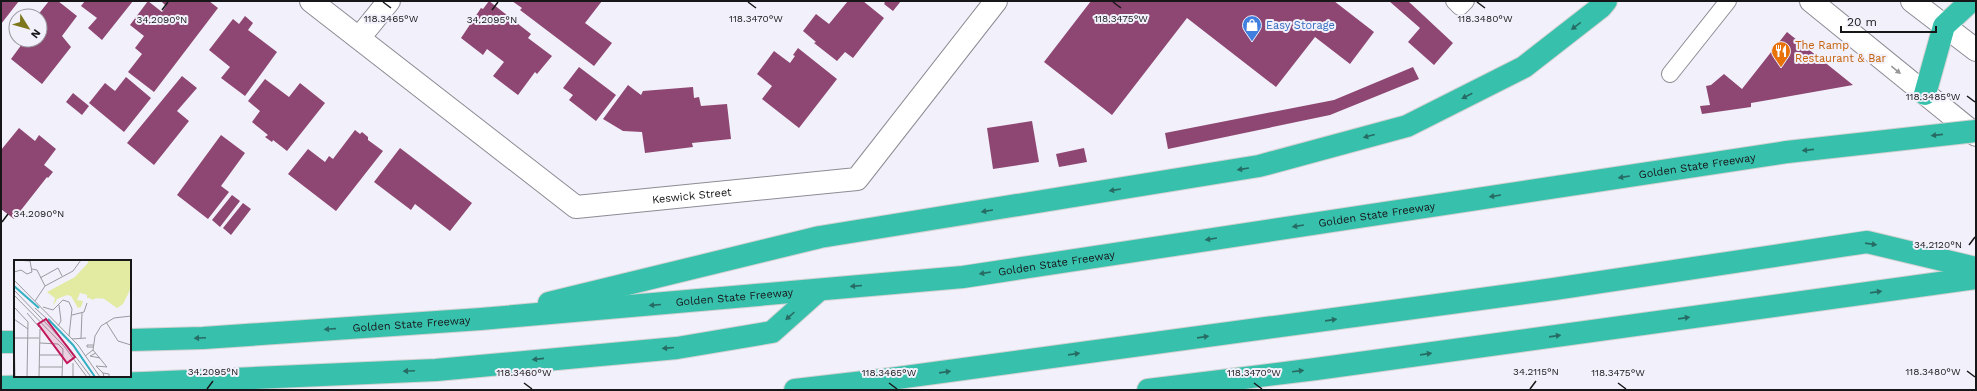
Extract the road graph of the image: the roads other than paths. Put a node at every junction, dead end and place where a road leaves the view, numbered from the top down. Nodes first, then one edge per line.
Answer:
1 (312, 1) edge
2 (389, 1) edge
3 (996, 1) edge
4 (1454, 1) edge
5 (1466, 1) edge
6 (1606, 1) edge
7 (1728, 1) edge
8 (1811, 1) edge
9 (1912, 1) edge
10 (1971, 1) edge
11 (1944, 26) junction
12 (359, 38) junction
13 (1976, 50) edge
14 (1670, 74) dead end
15 (1925, 94) junction
16 (1976, 131) edge
17 (1976, 135) edge
18 (1976, 268) edge
19 (1976, 278) edge
20 (819, 290) junction
21 (481, 319) junction
22 (131, 340) edge
23 (1, 342) edge
24 (14, 342) edge
25 (1, 387) edge
26 (795, 390) edge
27 (1148, 390) edge

1 - 12 street, Keswick Street
2 - 12 street
3 - 12 street, Keswick Street
4 - 5 lane
6 -> 21 highway
7 - 14 lane
8 -> 15 street
9 - 11 street
10 - 11 highway
11 - 13 street
11 - 15 highway
15 - 17 street
16 -> 20 highway, Golden State Freeway, bridge
26 -> 18 highway
27 -> 19 highway
20 -> 21 highway, Golden State Freeway
20 -> 25 highway
21 -> 22 highway, Golden State Freeway
23 - 24 highway

